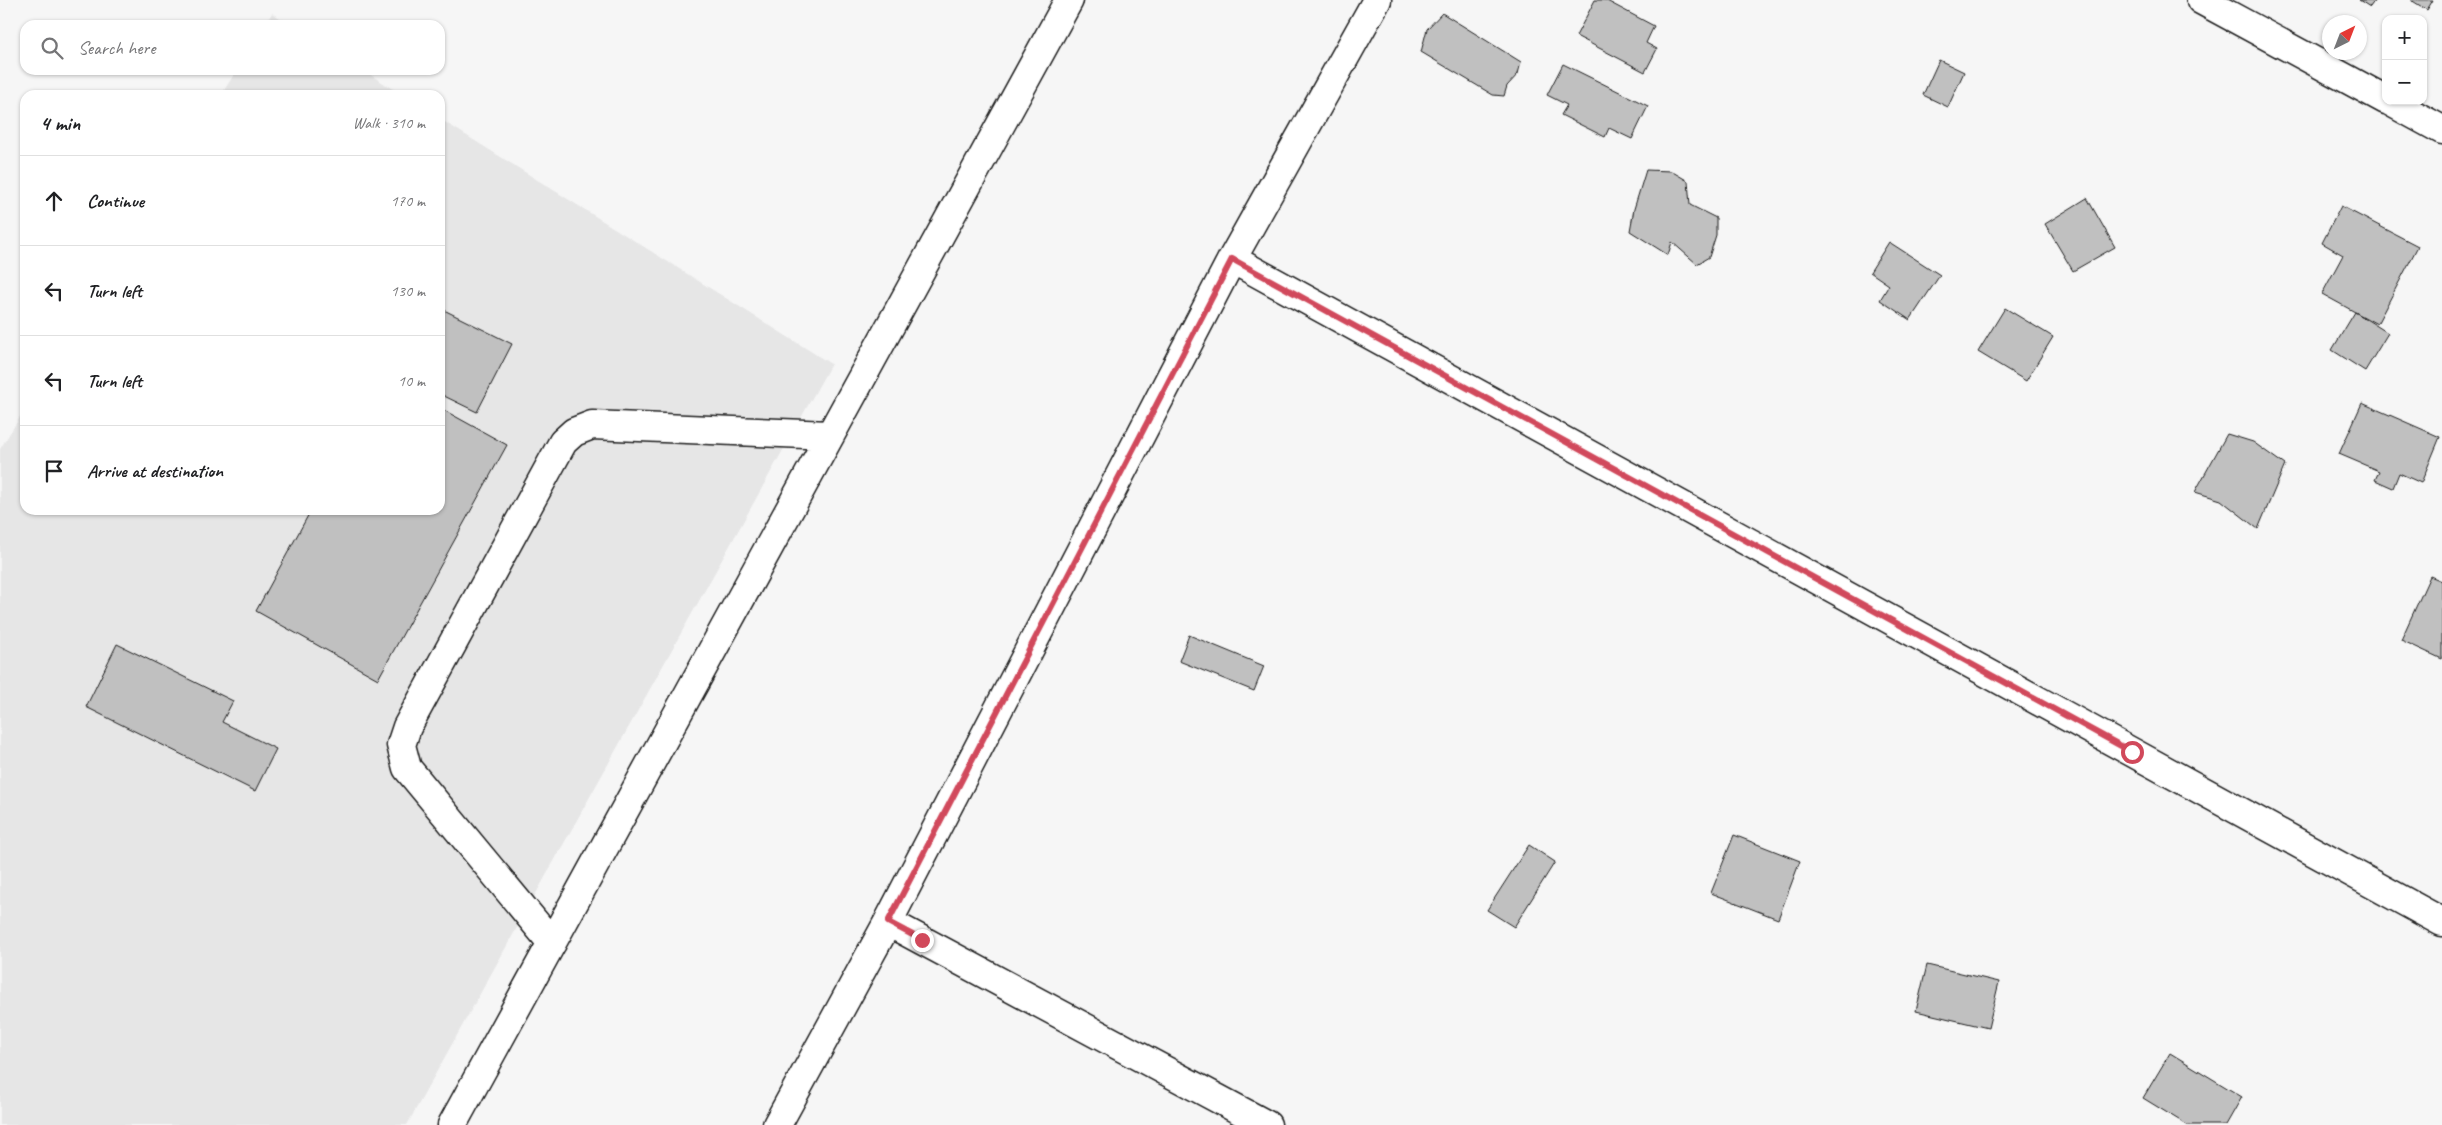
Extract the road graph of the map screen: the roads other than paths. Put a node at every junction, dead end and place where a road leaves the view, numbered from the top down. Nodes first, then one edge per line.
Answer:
1 (1069, 0) edge
2 (1378, 0) edge
3 (2201, 0) edge
4 (2382, 97) edge
5 (2396, 105) edge
6 (2442, 130) edge
7 (1232, 259) junction
8 (830, 435) junction
9 (888, 922) junction
10 (2442, 922) edge
11 (552, 943) junction
12 (452, 1125) edge
13 (777, 1125) edge
14 (1267, 1125) edge

1 - 8 street
2 - 7 street
3 - 4 street
5 - 6 street
7 - 9 street
7 - 10 street
8 - 11 street
8 - 11 street
9 - 13 street
9 - 14 street
11 - 12 street

